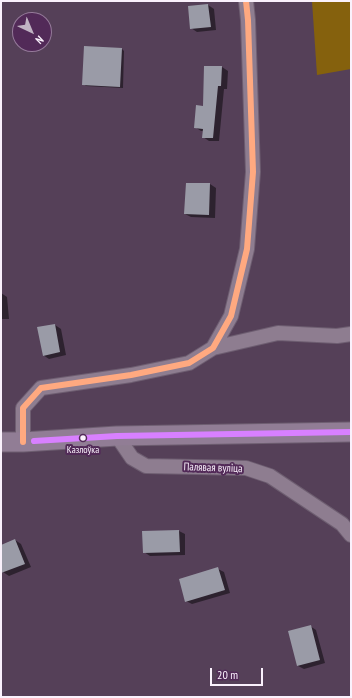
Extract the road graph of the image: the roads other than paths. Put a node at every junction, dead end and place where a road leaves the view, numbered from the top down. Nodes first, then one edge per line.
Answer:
1 (246, 1) edge
2 (351, 334) edge
3 (213, 348) junction
4 (351, 432) edge
5 (117, 436) junction
6 (1, 442) edge
7 (23, 442) junction
8 (351, 535) edge

1 - 3 street
2 - 3 street
3 - 7 street
4 - 5 main road
5 - 7 main road
5 - 8 street, Палявая вуліца
6 - 7 main road

